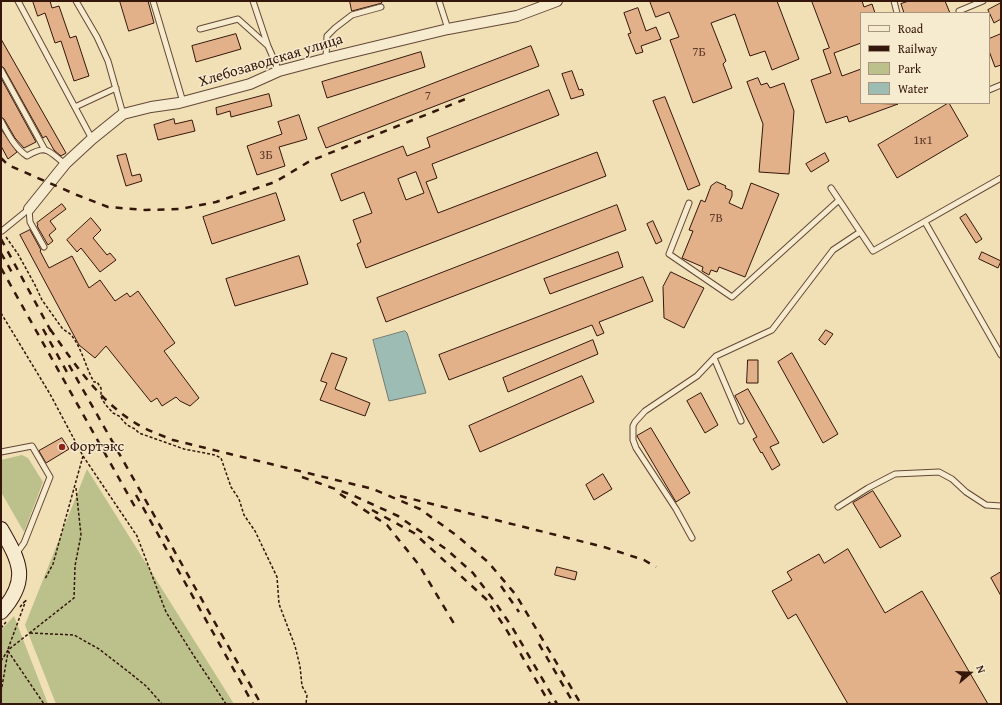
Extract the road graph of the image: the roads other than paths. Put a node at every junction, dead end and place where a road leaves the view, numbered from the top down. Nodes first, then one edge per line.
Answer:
1 (18, 1) edge
2 (76, 1) edge
3 (154, 1) edge
4 (253, 1) edge
5 (439, 1) edge
6 (894, 1) edge
7 (983, 1) edge
8 (552, 2) edge
9 (381, 7) dead end
10 (959, 11) dead end
11 (897, 12) edge
12 (200, 29) dead end
13 (448, 29) junction
14 (268, 46) junction
15 (326, 58) junction
16 (1, 70) edge
17 (279, 71) junction
18 (1001, 85) edge
19 (116, 88) junction
20 (990, 90) edge
21 (183, 102) junction
22 (75, 107) junction
23 (123, 114) junction
24 (1, 121) edge
25 (92, 139) junction
26 (45, 150) junction
27 (65, 164) junction
28 (1001, 178) edge
29 (831, 188) dead end
30 (839, 200) junction
31 (689, 203) dead end
32 (29, 209) junction
33 (925, 222) junction
34 (2, 231) edge
35 (860, 232) junction
36 (44, 247) dead end
37 (1001, 355) edge
38 (714, 358) junction
39 (741, 421) dead end
40 (1, 452) edge
41 (1001, 506) edge
42 (838, 507) dead end
43 (1, 529) edge
44 (692, 538) dead end
45 (16, 555) junction
46 (1, 612) edge

1 - 22 lane
2 - 19 lane
3 - 21 lane
4 - 14 lane
5 - 13 lane
6 - 11 lane
7 - 10 lane
8 - 13 street, Хлебозаводская улица
9 - 15 lane
12 - 14 lane
13 - 15 street, Хлебозаводская улица
14 - 17 lane
15 - 17 street, Хлебозаводская улица
16 - 26 lane
17 - 21 street, Хлебозаводская улица
18 - 20 lane
19 - 22 lane
19 - 23 lane
21 - 23 street, Хлебозаводская улица
22 - 25 lane
23 - 25 street, Хлебозаводская улица
24 - 26 lane
25 - 27 street, Хлебозаводская улица
26 - 27 lane
27 - 32 street, Хлебозаводская улица
28 - 33 lane
29 - 30 lane
30 - 31 lane
30 - 35 lane
32 - 34 lane
32 - 36 lane
33 - 35 lane
33 - 37 lane
35 - 38 lane
38 - 39 lane
38 - 44 lane
40 - 45 lane
41 - 42 lane
43 - 45 main road
45 - 46 main road

